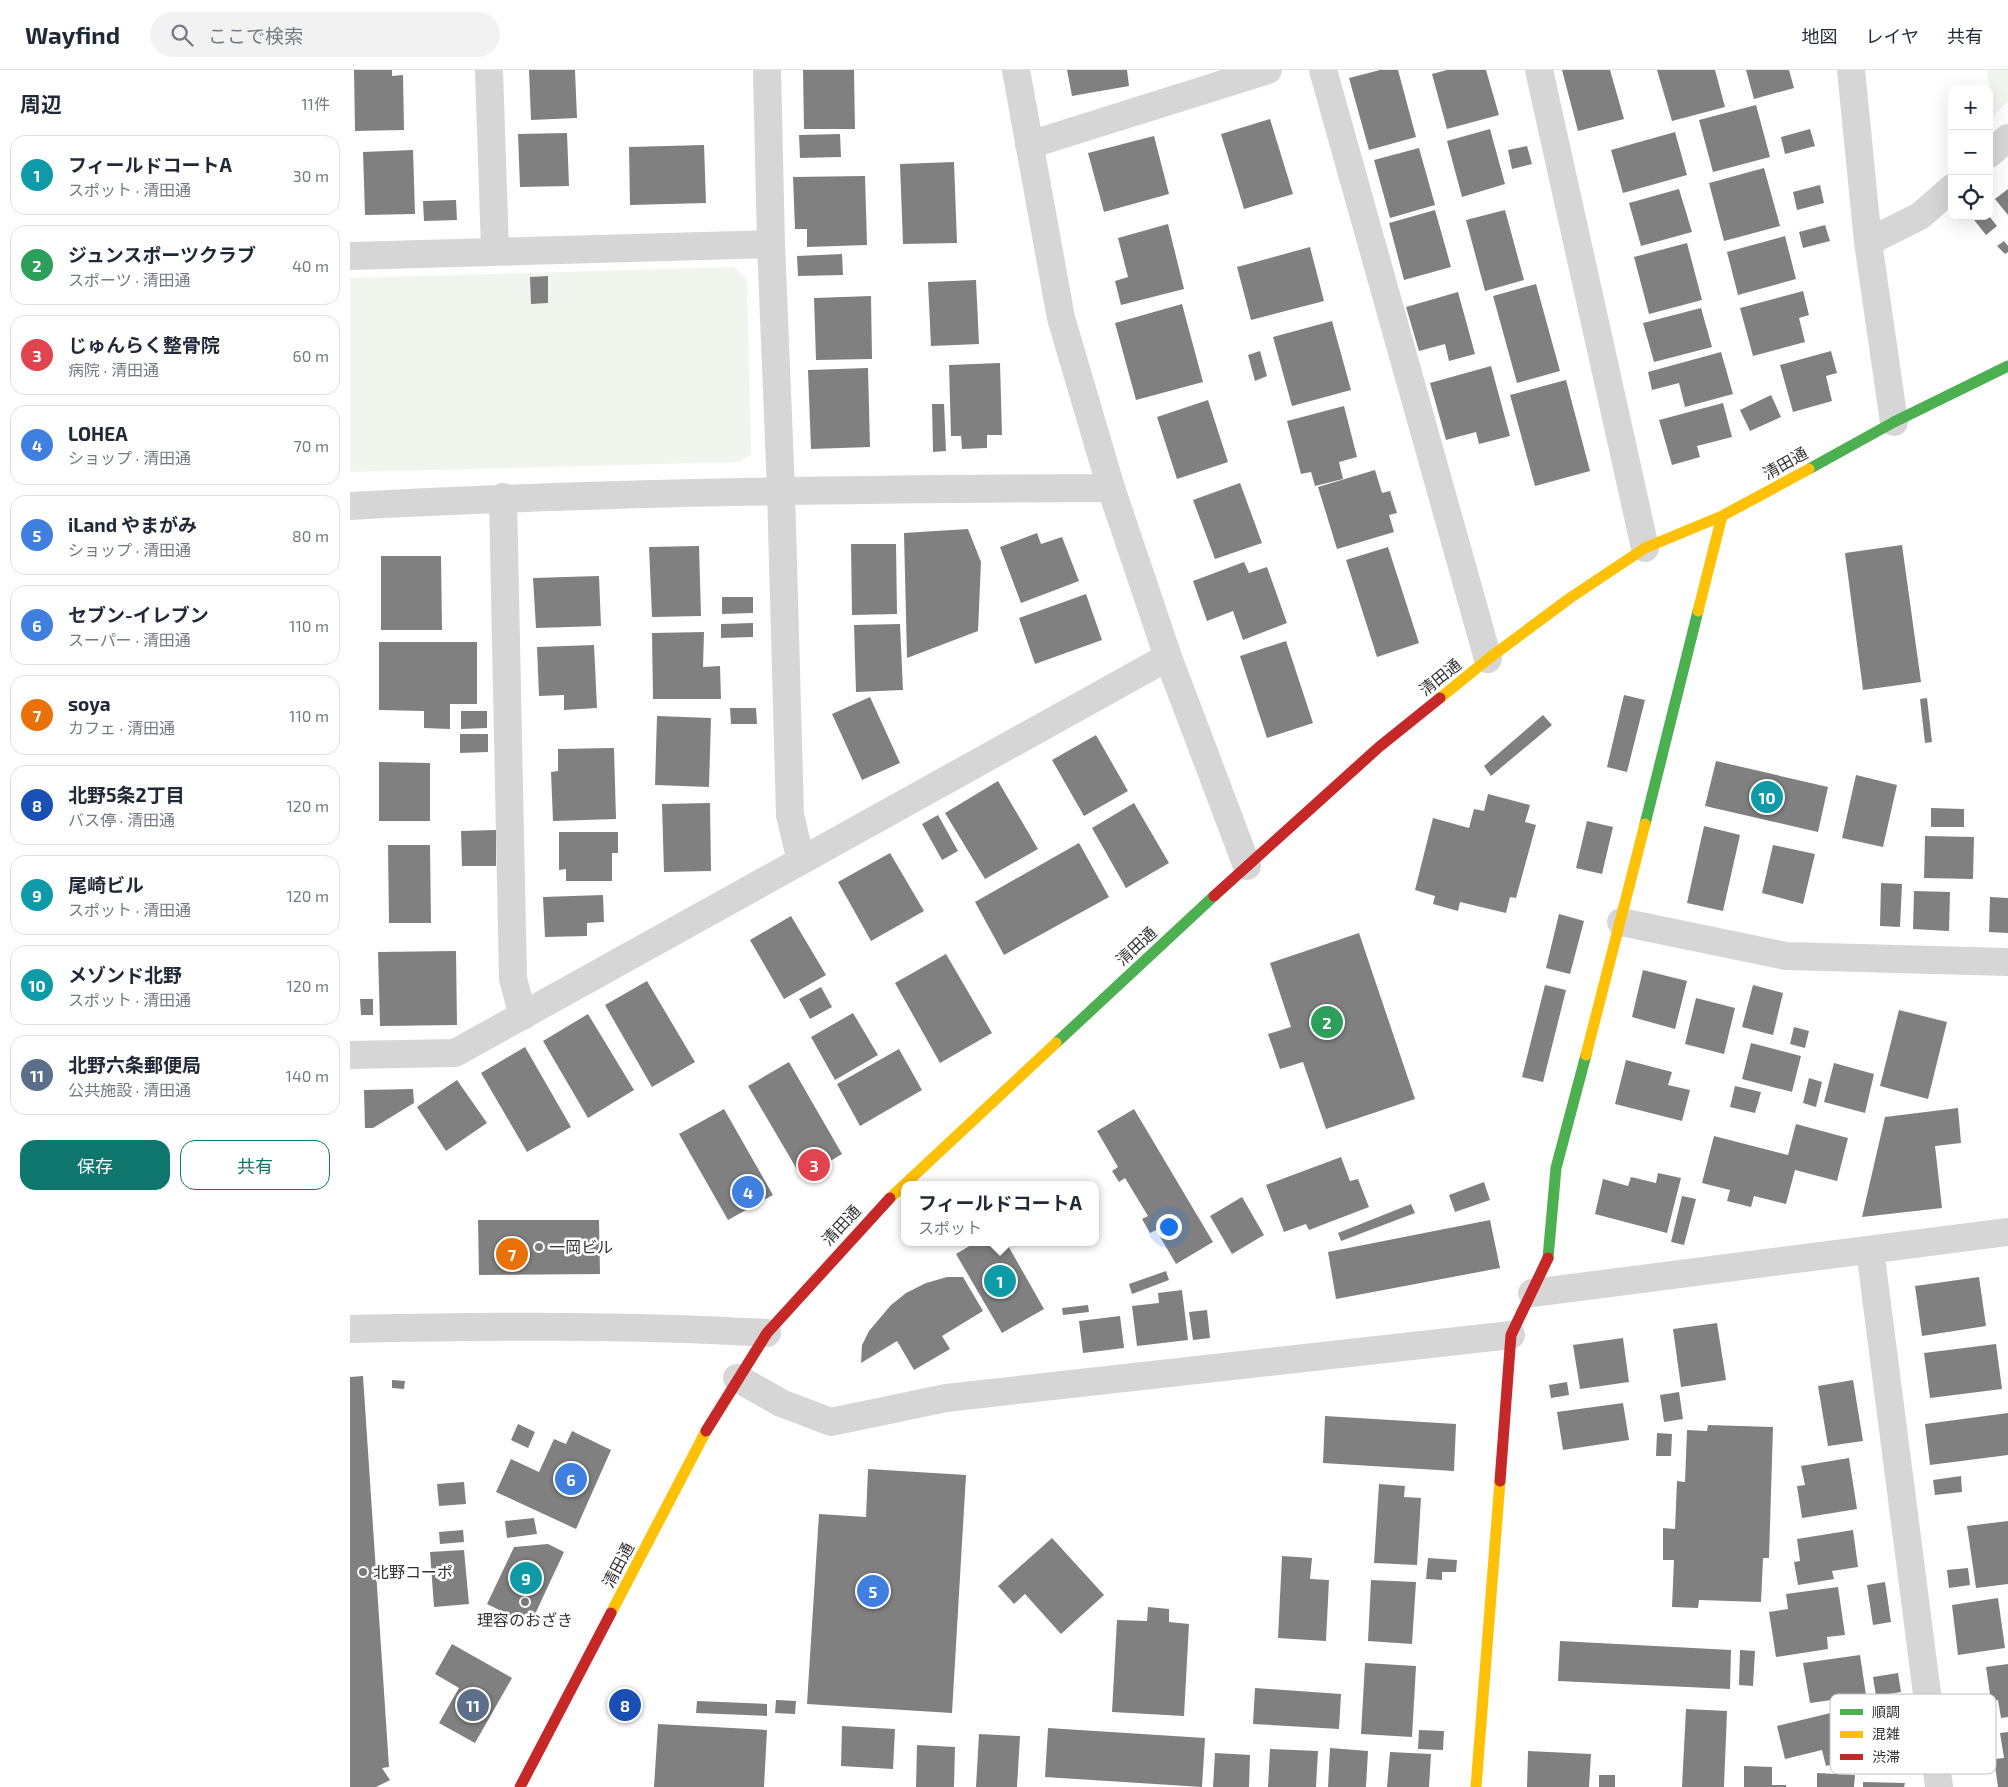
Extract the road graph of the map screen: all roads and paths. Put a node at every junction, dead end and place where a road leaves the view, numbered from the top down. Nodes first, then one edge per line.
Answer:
1 (489, 70) edge
2 (767, 70) edge
3 (1016, 70) edge
4 (1268, 70) edge
5 (1323, 70) edge
6 (1539, 70) edge
7 (1851, 70) edge
8 (2008, 138) edge
9 (1029, 145) junction
10 (1993, 151) edge
11 (1948, 192) edge
12 (1868, 242) junction
13 (771, 244) junction
14 (495, 250) junction
15 (350, 256) edge
16 (2008, 366) edge
17 (1894, 422) junction
18 (1111, 488) junction
19 (781, 490) junction
20 (504, 497) junction
21 (350, 506) edge
22 (1722, 516) junction
23 (1645, 548) junction
24 (1168, 657) junction
25 (1488, 659) junction
26 (801, 861) junction
27 (1246, 866) junction
28 (1622, 922) junction
29 (2008, 962) edge
30 (523, 1016) junction
31 (350, 1055) edge
32 (908, 1181) edge
33 (901, 1188) edge
34 (2008, 1232) edge
35 (1870, 1250) junction
36 (1532, 1292) junction
37 (350, 1329) edge
38 (767, 1333) junction
39 (1511, 1335) junction
40 (737, 1378) junction
41 (1927, 1694) edge
42 (1937, 1774) edge
43 (525, 1785) edge
44 (1476, 1787) edge
45 (1939, 1787) edge

1 - 14 street
2 - 13 street
3 - 9 street
4 - 9 street
5 - 25 street
6 - 23 street
7 - 12 street
8 - 10 street
9 - 18 street
11 - 12 street
12 - 17 street
13 - 14 street
13 - 19 street
14 - 15 street
16 - 17 street, 清田通
17 - 22 street, 清田通
18 - 19 street
18 - 24 street
19 - 20 street
19 - 26 street
20 - 21 street
20 - 30 street
22 - 23 street, 清田通
22 - 28 street
23 - 25 street, 清田通
24 - 26 street
24 - 27 street
25 - 27 street, 清田通
26 - 30 street
27 - 32 street, 清田通
28 - 29 street
28 - 36 street
30 - 31 street
33 - 38 street, 清田通
34 - 35 street
35 - 36 street
35 - 41 street
36 - 39 street
37 - 38 street
38 - 40 street, 清田通
39 - 40 street
39 - 44 street
40 - 43 street, 清田通
42 - 45 street

